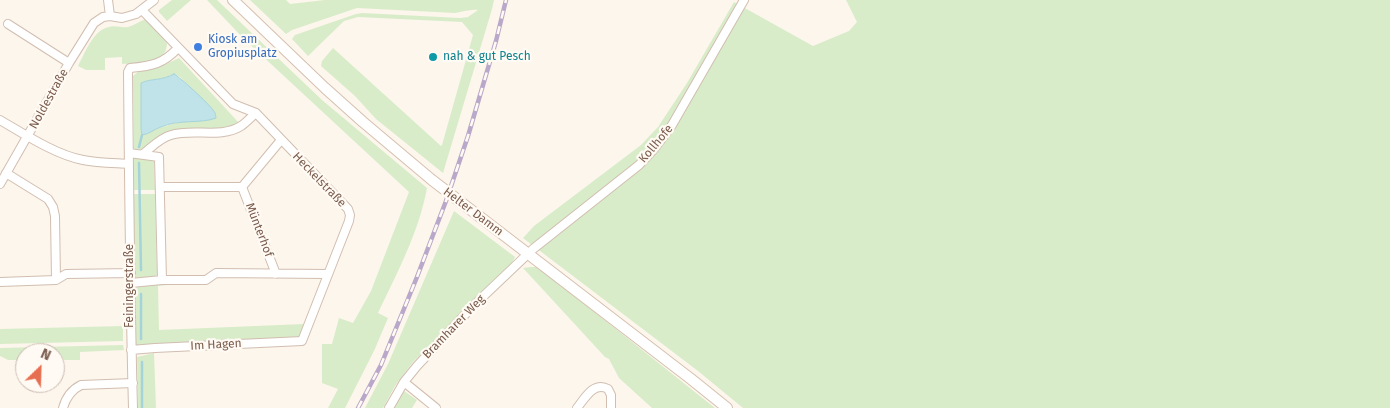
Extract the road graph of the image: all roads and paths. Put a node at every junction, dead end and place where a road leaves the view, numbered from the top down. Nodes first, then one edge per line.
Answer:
1 (108, 0) edge
2 (154, 0) edge
3 (233, 0) edge
4 (744, 0) edge
5 (142, 10) junction
6 (110, 16) junction
7 (8, 24) dead end
8 (178, 48) junction
9 (70, 63) junction
10 (256, 113) junction
11 (0, 120) edge
12 (28, 136) junction
13 (282, 140) junction
14 (129, 153) junction
15 (142, 154) junction
16 (129, 164) junction
17 (6, 173) junction
18 (0, 184) edge
19 (160, 187) junction
20 (242, 187) junction
21 (529, 254) junction
22 (131, 273) junction
23 (276, 274) junction
24 (328, 274) junction
25 (56, 280) junction
26 (162, 280) junction
27 (0, 282) edge
28 (131, 284) junction
29 (302, 341) joint
30 (131, 350) junction
31 (404, 382) junction
32 (132, 383) junction
33 (63, 408) edge
34 (133, 408) edge
35 (389, 408) edge
36 (436, 408) edge
37 (577, 408) edge
38 (611, 408) edge
39 (727, 408) edge

1 - 6 street
2 - 5 street
3 - 21 street, Helter Damm
4 - 21 street, Kollhofe
5 - 6 street
5 - 8 street
6 - 9 street, Noldestraße
7 - 9 street, Noldestraße
8 - 10 street
8 - 14 street, Feiningerstraße
9 - 12 street, Noldestraße
10 - 13 street, Heckelstraße
10 - 15 street
11 - 12 street, Noldestraße
12 - 16 street, Noldestraße
12 - 17 street, Noldestraße
13 - 20 street, Münterhof
13 - 24 street, Heckelstraße
14 - 15 street
14 - 16 street, Feiningerstraße
15 - 19 street
16 - 22 street, Feiningerstraße
17 - 18 street, Noldestraße
17 - 25 street
19 - 20 street, Münterhof
19 - 26 street
20 - 23 street, Münterhof
21 - 31 street, Bramharer Weg
21 - 39 street, Helter Damm
22 - 25 street
22 - 28 street, Feiningerstraße
23 - 24 street, Münterhof
23 - 26 street, Münterhof
24 - 29 street, Heckelstraße
25 - 27 street
26 - 28 street, Münterhof
28 - 30 street, Feiningerstraße
29 - 30 street, Im Hagen
30 - 32 street, Feiningerstraße
31 - 35 street, Bramharer Weg
31 - 36 street
32 - 33 street
32 - 34 street, Feiningerstraße
37 - 38 street

